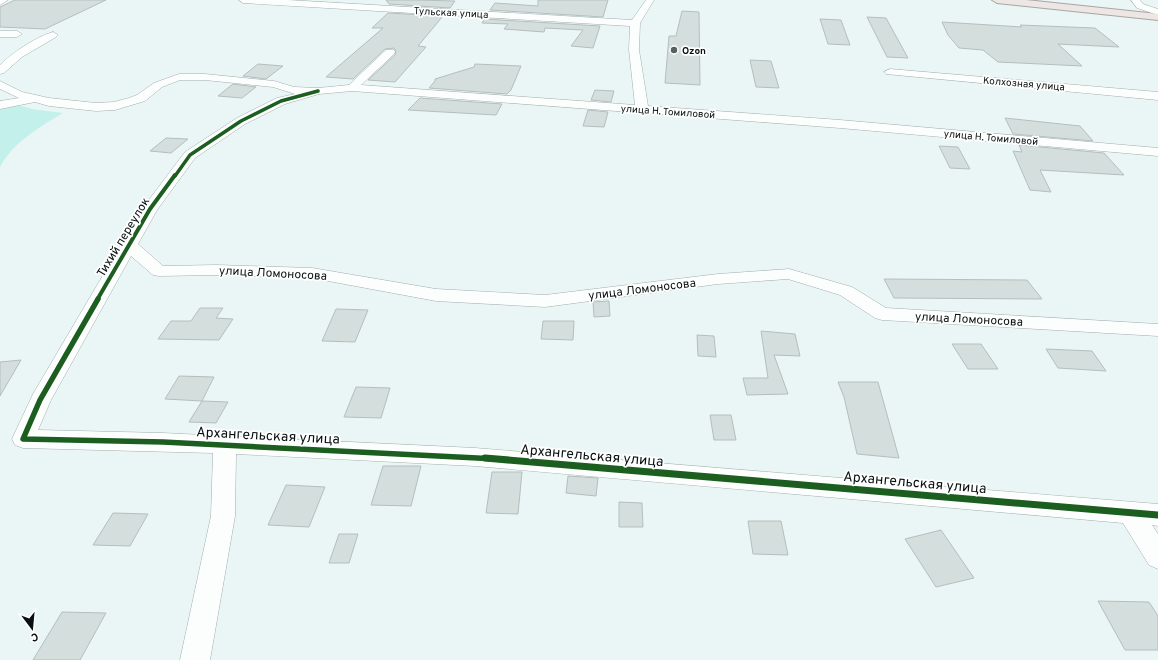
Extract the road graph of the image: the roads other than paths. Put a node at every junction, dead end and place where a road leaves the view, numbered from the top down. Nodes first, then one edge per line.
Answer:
1 (4, 0) edge
2 (243, 0) edge
3 (650, 0) edge
4 (997, 0) edge
5 (0, 2) edge
6 (1137, 3) edge
7 (1158, 12) edge
8 (1125, 14) junction
9 (1158, 17) edge
10 (635, 23) junction
11 (0, 34) edge
12 (17, 34) dead end
13 (53, 35) dead end
14 (390, 52) dead end
15 (0, 71) edge
16 (890, 72) dead end
17 (0, 84) edge
18 (352, 88) junction
19 (318, 91) junction
20 (1158, 96) edge
21 (37, 99) junction
22 (0, 105) edge
23 (642, 109) junction
24 (1158, 152) edge
25 (129, 245) junction
26 (1158, 330) edge
27 (23, 439) joint
28 (225, 445) junction
29 (1130, 512) junction
30 (1158, 515) edge
31 (1158, 557) edge
32 (195, 660) edge

1 - 5 street
2 - 10 street, Тульская улица
3 - 10 street
4 - 8 main road
6 - 7 street
6 - 8 street
8 - 9 main road
10 - 23 street
11 - 12 street
13 - 15 street
14 - 18 street
16 - 20 street, Колхозная улица
17 - 21 street
18 - 19 street, улица Н. Томиловой
18 - 23 street, улица Н. Томиловой
19 - 21 street, улица Н. Томиловой
19 - 25 street, Тихий переулок
21 - 22 street
23 - 24 street, улица Н. Томиловой
25 - 26 street, улица Ломоносова
25 - 27 street, Тихий переулок
27 - 28 street, Архангельская улица
28 - 29 street, Архангельская улица
28 - 32 street
29 - 30 street, Архангельская улица
29 - 31 street

